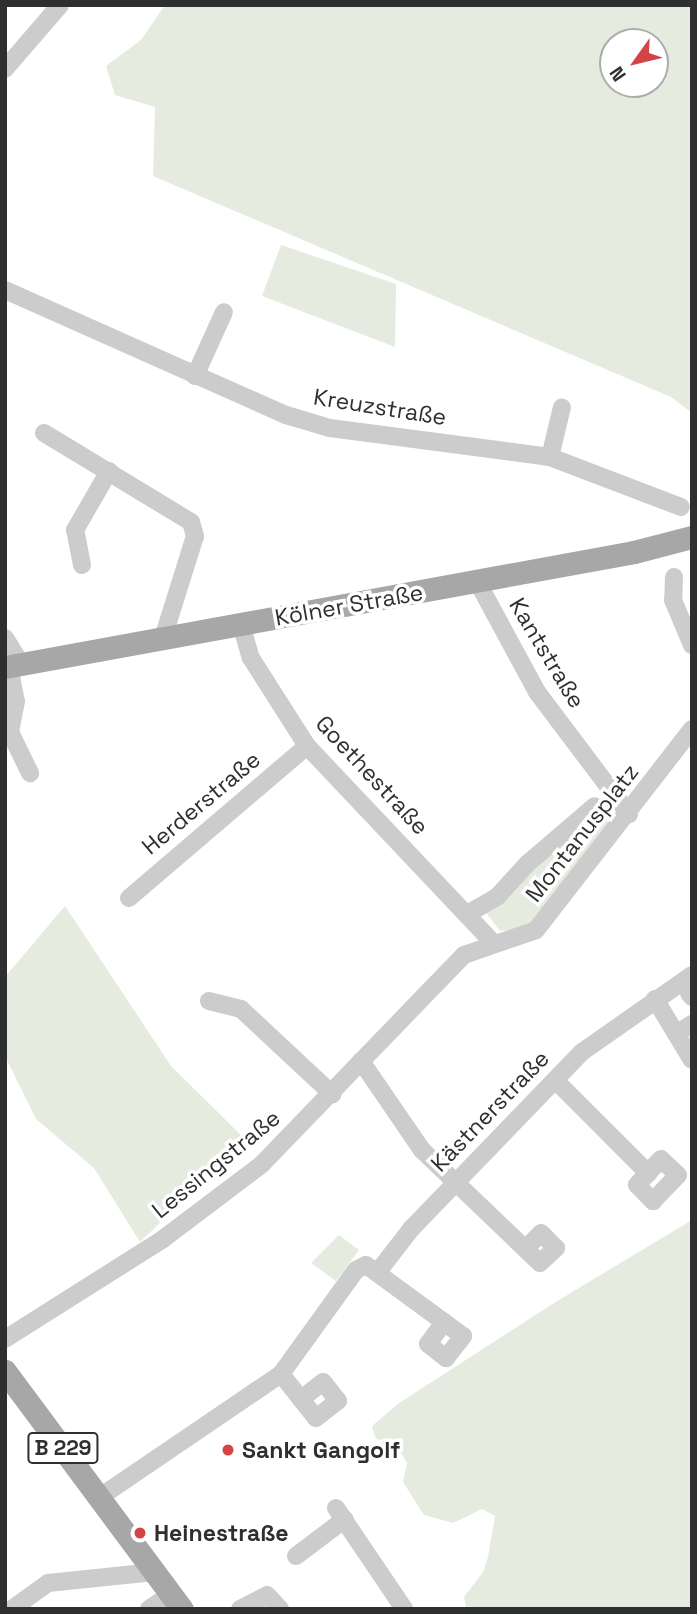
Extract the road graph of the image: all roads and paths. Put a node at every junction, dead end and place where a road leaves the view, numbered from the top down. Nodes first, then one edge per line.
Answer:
1 (60, 5) edge
2 (5, 69) edge
3 (5, 290) edge
4 (225, 312) dead end
5 (195, 376) junction
6 (562, 407) dead end
7 (44, 433) dead end
8 (550, 457) junction
9 (109, 471) junction
10 (681, 507) dead end
11 (692, 537) edge
12 (82, 565) dead end
13 (674, 577) dead end
14 (477, 581) junction
15 (242, 624) junction
16 (5, 638) edge
17 (163, 638) junction
18 (692, 645) edge
19 (12, 665) edge
20 (692, 729) edge
21 (307, 746) junction
22 (30, 773) dead end
23 (595, 806) dead end
24 (629, 814) junction
25 (129, 898) dead end
26 (469, 913) junction
27 (493, 943) junction
28 (689, 987) edge
29 (654, 999) junction
30 (209, 1001) dead end
31 (692, 1024) edge
32 (676, 1034) junction
33 (692, 1060) edge
34 (361, 1061) junction
35 (555, 1080) junction
36 (332, 1094) junction
37 (648, 1173) dead end
38 (455, 1181) junction
39 (526, 1248) dead end
40 (377, 1273) junction
41 (444, 1322) dead end
42 (5, 1339) edge
43 (281, 1374) junction
44 (8, 1383) edge
45 (301, 1399) dead end
46 (100, 1497) junction
47 (296, 1556) dead end
48 (154, 1572) junction
49 (176, 1601) edge
50 (12, 1609) edge
51 (149, 1609) edge
52 (240, 1609) edge
53 (280, 1609) edge
54 (404, 1609) edge

1 - 2 street
3 - 5 street, Kreuzstraße
4 - 5 street
5 - 8 street, Kreuzstraße
6 - 8 street
7 - 9 street
8 - 10 street, Kreuzstraße
9 - 12 street
9 - 17 street
11 - 14 main road, Kölner Straße
13 - 18 street
14 - 15 main road, Kölner Straße
14 - 24 street, Kantstraße
15 - 17 main road, Kölner Straße
15 - 21 street, Goethestraße
16 - 19 street
17 - 19 main road, Kölner Straße
19 - 22 street
20 - 24 street, Montanusplatz
21 - 25 street, Herderstraße
21 - 26 street, Goethestraße
23 - 26 street
24 - 27 street, Montanusplatz
26 - 27 street, Goethestraße
27 - 34 street, Lessingstraße
28 - 29 street, Kästnerstraße
29 - 32 street
29 - 35 street, Kästnerstraße
30 - 36 street
31 - 32 street
32 - 33 street
34 - 36 street, Lessingstraße
34 - 38 street
35 - 37 street
35 - 38 street, Kästnerstraße
36 - 42 street, Lessingstraße
38 - 39 street
38 - 40 street, Kästnerstraße
40 - 41 street
40 - 43 street
43 - 45 street
43 - 46 street
44 - 46 main road, B 229
46 - 48 main road, B 229
47 - 54 street
48 - 49 main road, B 229
48 - 50 street
49 - 51 street
52 - 53 street

